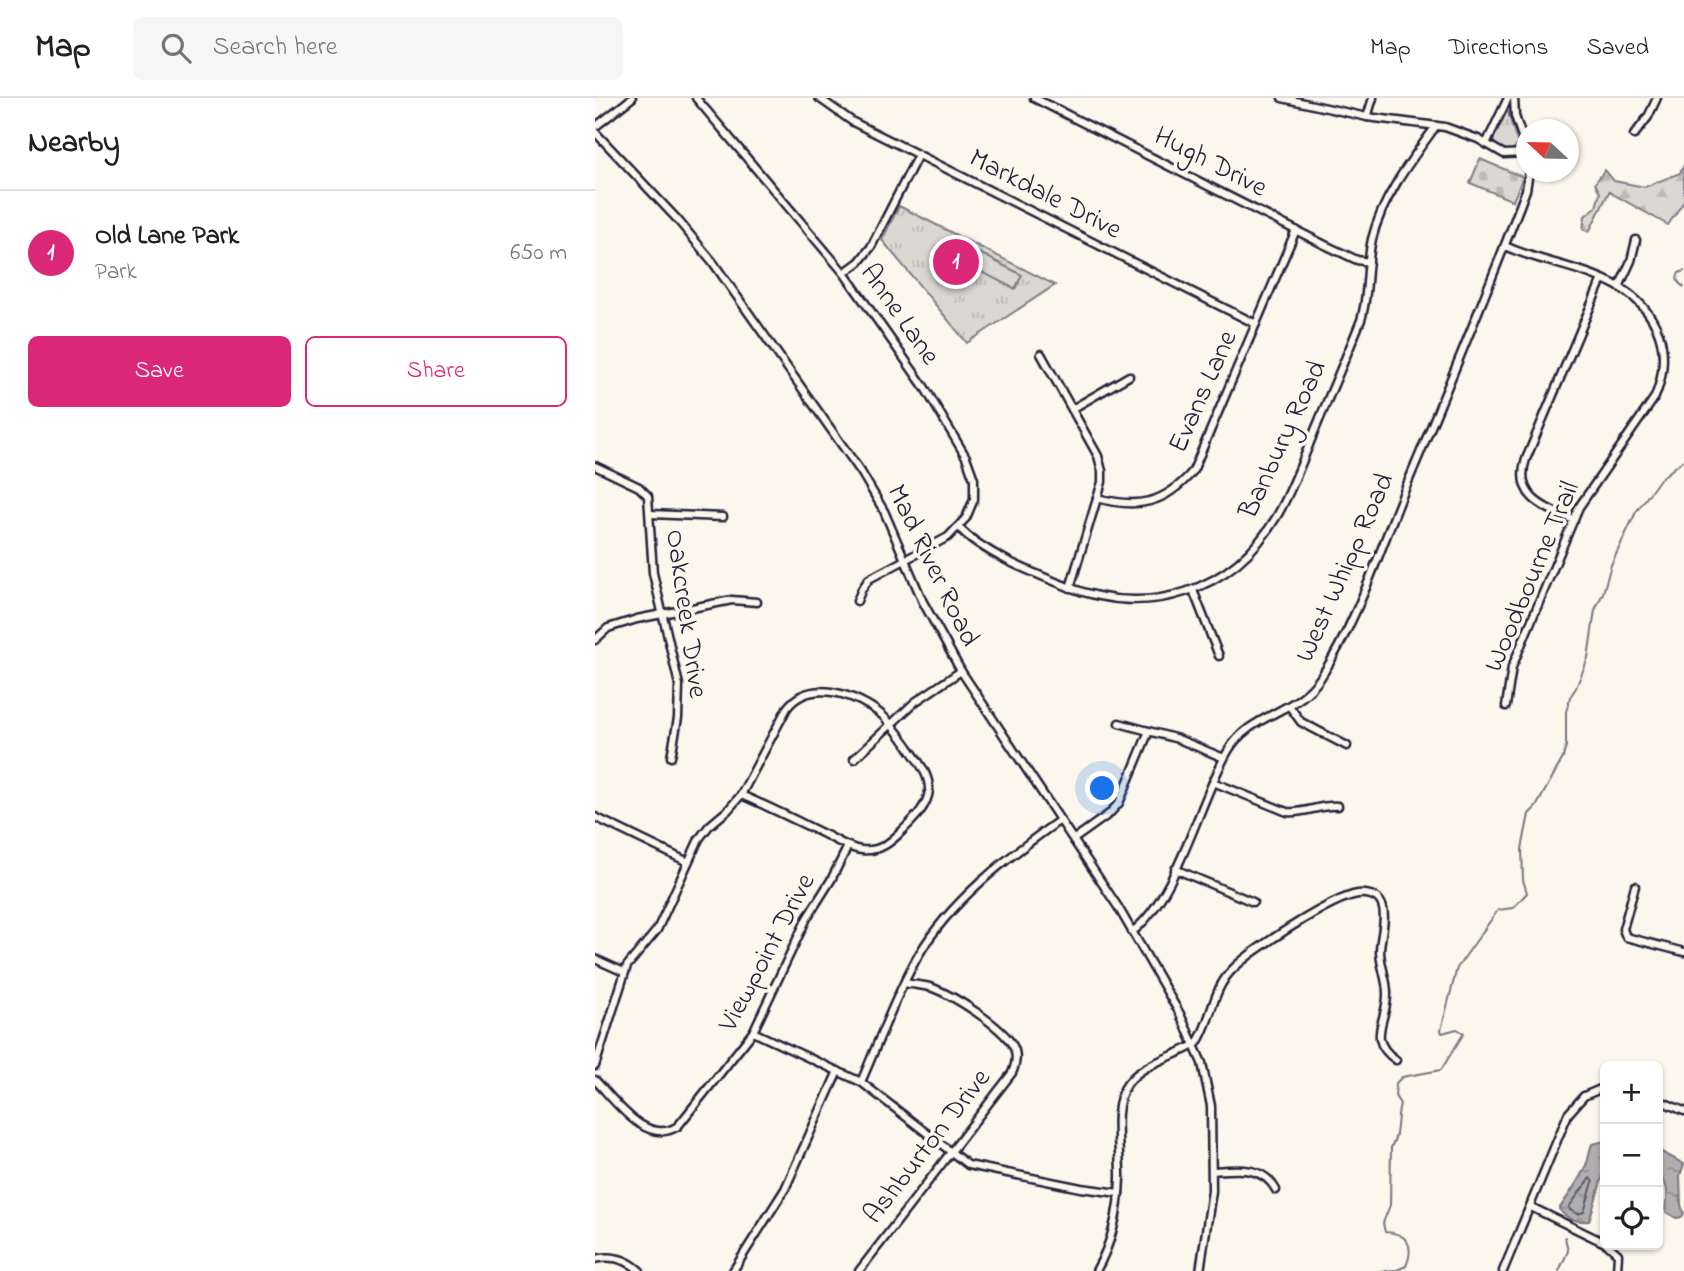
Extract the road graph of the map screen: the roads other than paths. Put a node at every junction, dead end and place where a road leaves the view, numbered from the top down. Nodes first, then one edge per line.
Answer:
1 (632, 98) edge
2 (696, 98) edge
3 (819, 98) edge
4 (1034, 98) edge
5 (1282, 98) edge
6 (1373, 98) edge
7 (1508, 98) edge
8 (1514, 98) edge
9 (1657, 98) edge
10 (1367, 117) junction
11 (1516, 119) edge
12 (1436, 126) junction
13 (595, 127) edge
14 (595, 132) edge
15 (1634, 135) dead end
16 (1486, 144) junction
17 (1516, 153) edge
18 (918, 155) junction
19 (1527, 182) edge
20 (1296, 230) junction
21 (1636, 240) dead end
22 (1505, 246) junction
23 (1369, 262) junction
24 (844, 273) junction
25 (1602, 279) junction
26 (1619, 287) junction
27 (1256, 324) junction
28 (1041, 354) dead end
29 (1129, 376) dead end
30 (1072, 409) junction
31 (595, 466) edge
32 (1097, 498) junction
33 (650, 514) junction
34 (723, 517) dead end
35 (1574, 520) junction
36 (959, 528) junction
37 (905, 560) junction
38 (1070, 588) junction
39 (1193, 590) junction
40 (857, 601) dead end
41 (757, 602) dead end
42 (663, 614) junction
43 (595, 640) edge
44 (1219, 656) dead end
45 (961, 671) junction
46 (1506, 706) dead end
47 (1290, 707) junction
48 (1119, 723) dead end
49 (891, 724) junction
50 (1149, 731) junction
51 (1347, 746) dead end
52 (671, 757) dead end
53 (1224, 758) junction
54 (854, 760) dead end
55 (1213, 782) junction
56 (741, 794) junction
57 (1338, 806) dead end
58 (595, 817) edge
59 (1060, 820) junction
60 (1074, 839) junction
61 (848, 846) junction
62 (688, 862) junction
63 (1175, 869) junction
64 (1635, 886) dead end
65 (1253, 902) dead end
66 (1132, 932) junction
67 (1684, 952) edge
68 (595, 959) edge
69 (624, 972) junction
70 (905, 984) junction
71 (753, 1032) junction
72 (1195, 1045) junction
73 (1396, 1060) dead end
74 (595, 1066) edge
75 (838, 1071) junction
76 (595, 1080) edge
77 (861, 1082) junction
78 (1600, 1089) edge
79 (1663, 1102) edge
80 (1684, 1111) edge
81 (670, 1131) junction
82 (671, 1139) dead end
83 (951, 1152) junction
84 (1213, 1171) junction
85 (1276, 1190) dead end
86 (1119, 1193) junction
87 (1531, 1207) junction
88 (1600, 1241) edge
89 (1614, 1250) edge
90 (595, 1259) edge
91 (640, 1271) edge
92 (733, 1271) edge
93 (859, 1271) edge
94 (1096, 1271) edge
95 (1200, 1271) edge
96 (1503, 1271) edge
97 (1617, 1271) edge

1 - 13 street
2 - 24 street, Anne Lane
3 - 18 street, Markdale Drive
4 - 20 street, Hugh Drive
5 - 10 street
6 - 10 street
7 - 16 street
8 - 11 street
9 - 15 street
10 - 12 street
12 - 16 street
12 - 23 street, Banbury Road
14 - 37 street, Mad River Road
16 - 17 street
18 - 24 street
18 - 27 street, Markdale Drive
19 - 22 street, West Whipp Road
20 - 23 street, Hugh Drive
20 - 27 street, Evans Lane
21 - 26 street
22 - 25 street, Woodbourne Trail
22 - 47 street, West Whipp Road
23 - 39 street, Banbury Road
24 - 36 street, Anne Lane
25 - 26 street, Woodbourne Trail
25 - 35 street
26 - 35 street, Woodbourne Trail
27 - 32 street, Evans Lane
28 - 30 street
29 - 30 street
30 - 32 street
31 - 33 street, Oakcreek Drive
32 - 38 street
33 - 34 street
33 - 42 street, Oakcreek Drive
35 - 46 street, Woodbourne Trail
36 - 37 street
36 - 38 street, Banbury Road
37 - 40 street
37 - 45 street, Mad River Road
38 - 39 street, Banbury Road
39 - 44 street
41 - 42 street
42 - 43 street
42 - 52 street, Oakcreek Drive
45 - 49 street
45 - 59 street, Mad River Road
47 - 51 street
47 - 53 street, West Whipp Road
48 - 50 street
49 - 54 street
49 - 56 street
49 - 61 street
50 - 53 street
50 - 60 street
53 - 55 street, West Whipp Road
55 - 57 street
55 - 63 street, West Whipp Road
56 - 61 street
56 - 62 street
58 - 62 street
59 - 60 street, Mad River Road
59 - 70 street
60 - 66 street, Mad River Road
61 - 71 street, Viewpoint Drive
62 - 69 street
63 - 65 street
63 - 66 street, West Whipp Road
64 - 67 street
66 - 72 street, Mad River Road
68 - 69 street
69 - 74 street
70 - 77 street
70 - 83 street, Ashburton Drive
71 - 75 street
71 - 81 street, Viewpoint Drive
72 - 73 street
72 - 84 street, Mad River Road
72 - 86 street
75 - 77 street
75 - 92 street
76 - 81 street
77 - 83 street
78 - 87 street
79 - 80 street
81 - 82 street
83 - 86 street
83 - 93 street, Ashburton Drive
84 - 85 street
84 - 95 street, Mad River Road
86 - 94 street
87 - 88 street
87 - 96 street
89 - 97 street
90 - 91 street

